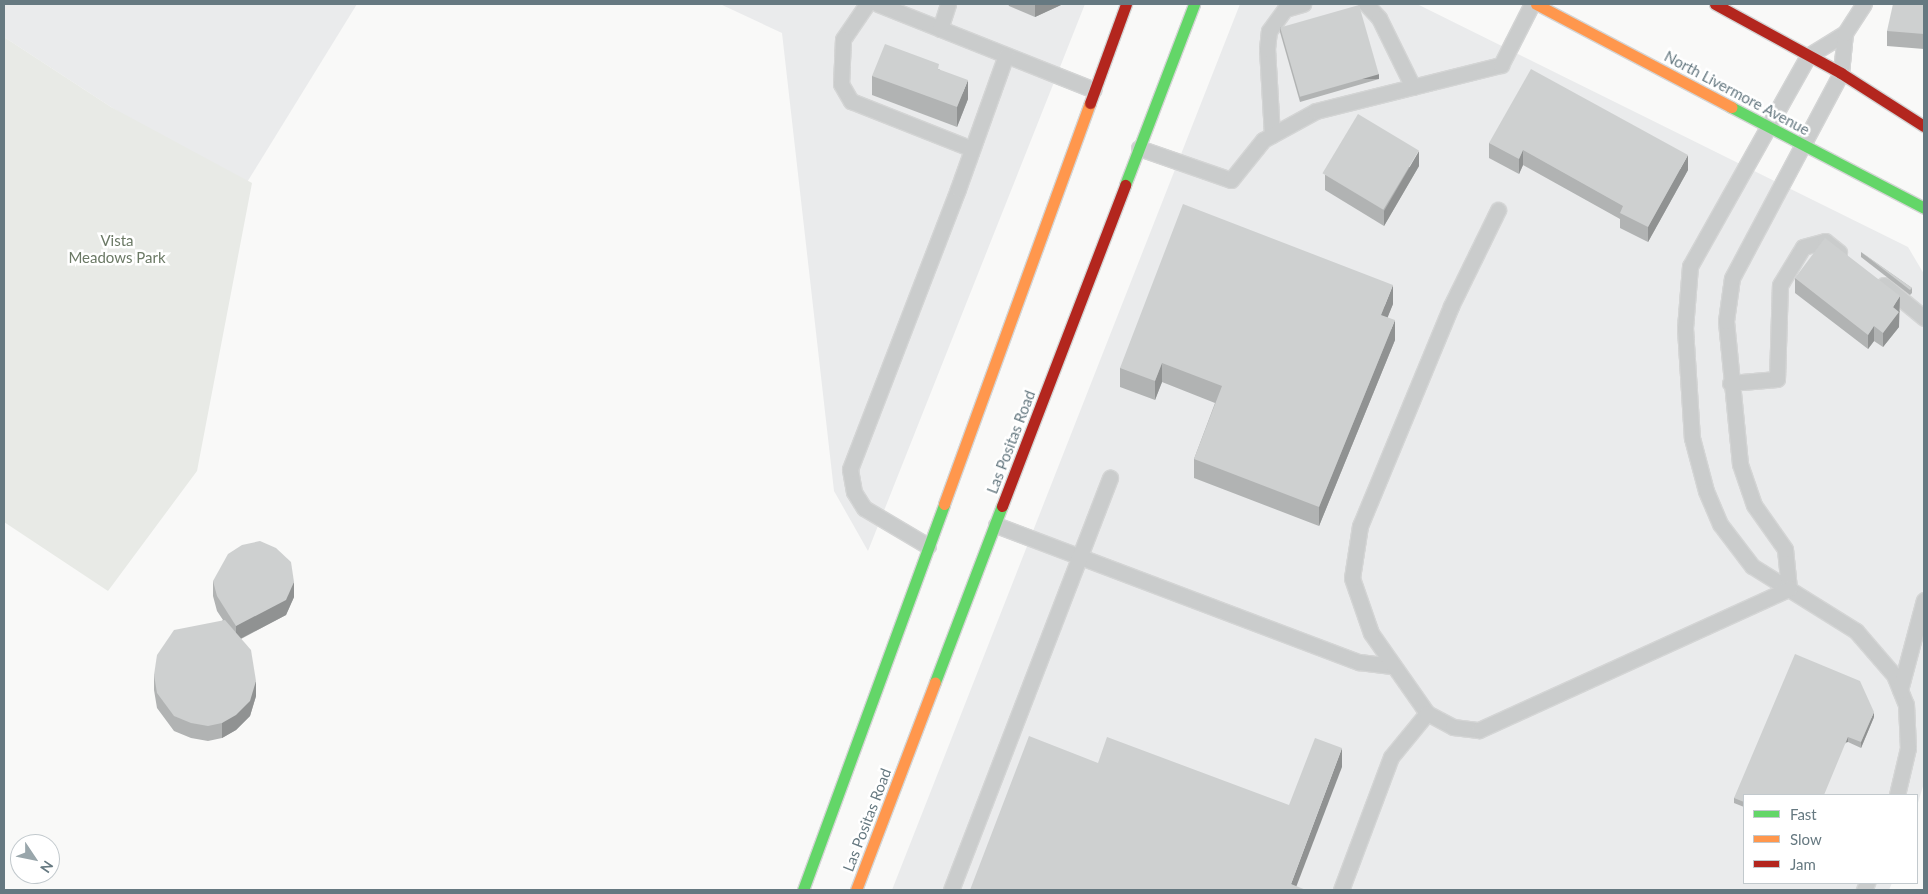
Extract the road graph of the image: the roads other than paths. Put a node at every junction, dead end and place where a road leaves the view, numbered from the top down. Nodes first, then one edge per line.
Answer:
1 (868, 4) edge
2 (878, 4) edge
3 (948, 4) edge
4 (1126, 4) edge
5 (1194, 4) edge
6 (1303, 4) edge
7 (1366, 4) edge
8 (1532, 4) edge
9 (1536, 4) edge
10 (1715, 4) edge
11 (1864, 4) edge
12 (940, 29) junction
13 (1845, 33) junction
14 (1006, 55) junction
15 (1808, 56) junction
16 (1841, 73) junction
17 (1413, 87) junction
18 (1094, 90) junction
19 (1769, 126) junction
20 (1924, 126) edge
21 (1272, 135) junction
22 (1803, 145) junction
23 (1139, 148) junction
24 (972, 149) junction
25 (1924, 208) edge
26 (1498, 210) dead end
27 (1856, 264) edge
28 (1871, 276) edge
29 (1924, 318) edge
30 (1730, 383) junction
31 (1110, 478) dead end
32 (996, 525) junction
33 (928, 546) junction
34 (1079, 558) junction
35 (1789, 589) junction
36 (1924, 600) edge
37 (1394, 666) junction
38 (1900, 690) junction
39 (1427, 713) junction
40 (1897, 794) edge
41 (803, 890) edge
42 (856, 890) edge
43 (951, 890) edge
44 (1341, 890) edge

1 - 24 lane
2 - 12 lane
3 - 12 lane
4 - 18 main road
5 - 23 main road, Las Positas Road
6 - 21 lane
7 - 17 lane
8 - 17 lane
9 - 19 main road, North Livermore Avenue
10 - 15 main road
11 - 13 lane
12 - 14 lane
13 - 15 lane
13 - 16 lane
14 - 18 lane
14 - 24 lane
15 - 16 main road
15 - 19 lane
16 - 20 main road
16 - 22 lane
17 - 21 lane
18 - 33 main road
19 - 22 main road, North Livermore Avenue
19 - 35 lane
21 - 23 lane
22 - 25 main road, North Livermore Avenue
22 - 30 lane
23 - 32 main road, Las Positas Road
24 - 33 lane
26 - 37 lane
27 - 30 lane
28 - 29 lane
30 - 35 lane
31 - 34 lane
32 - 34 lane
32 - 42 main road, Las Positas Road
33 - 41 main road
34 - 37 lane
34 - 43 lane
35 - 38 lane
35 - 39 lane
36 - 38 lane
37 - 39 lane
38 - 40 lane
39 - 44 lane

